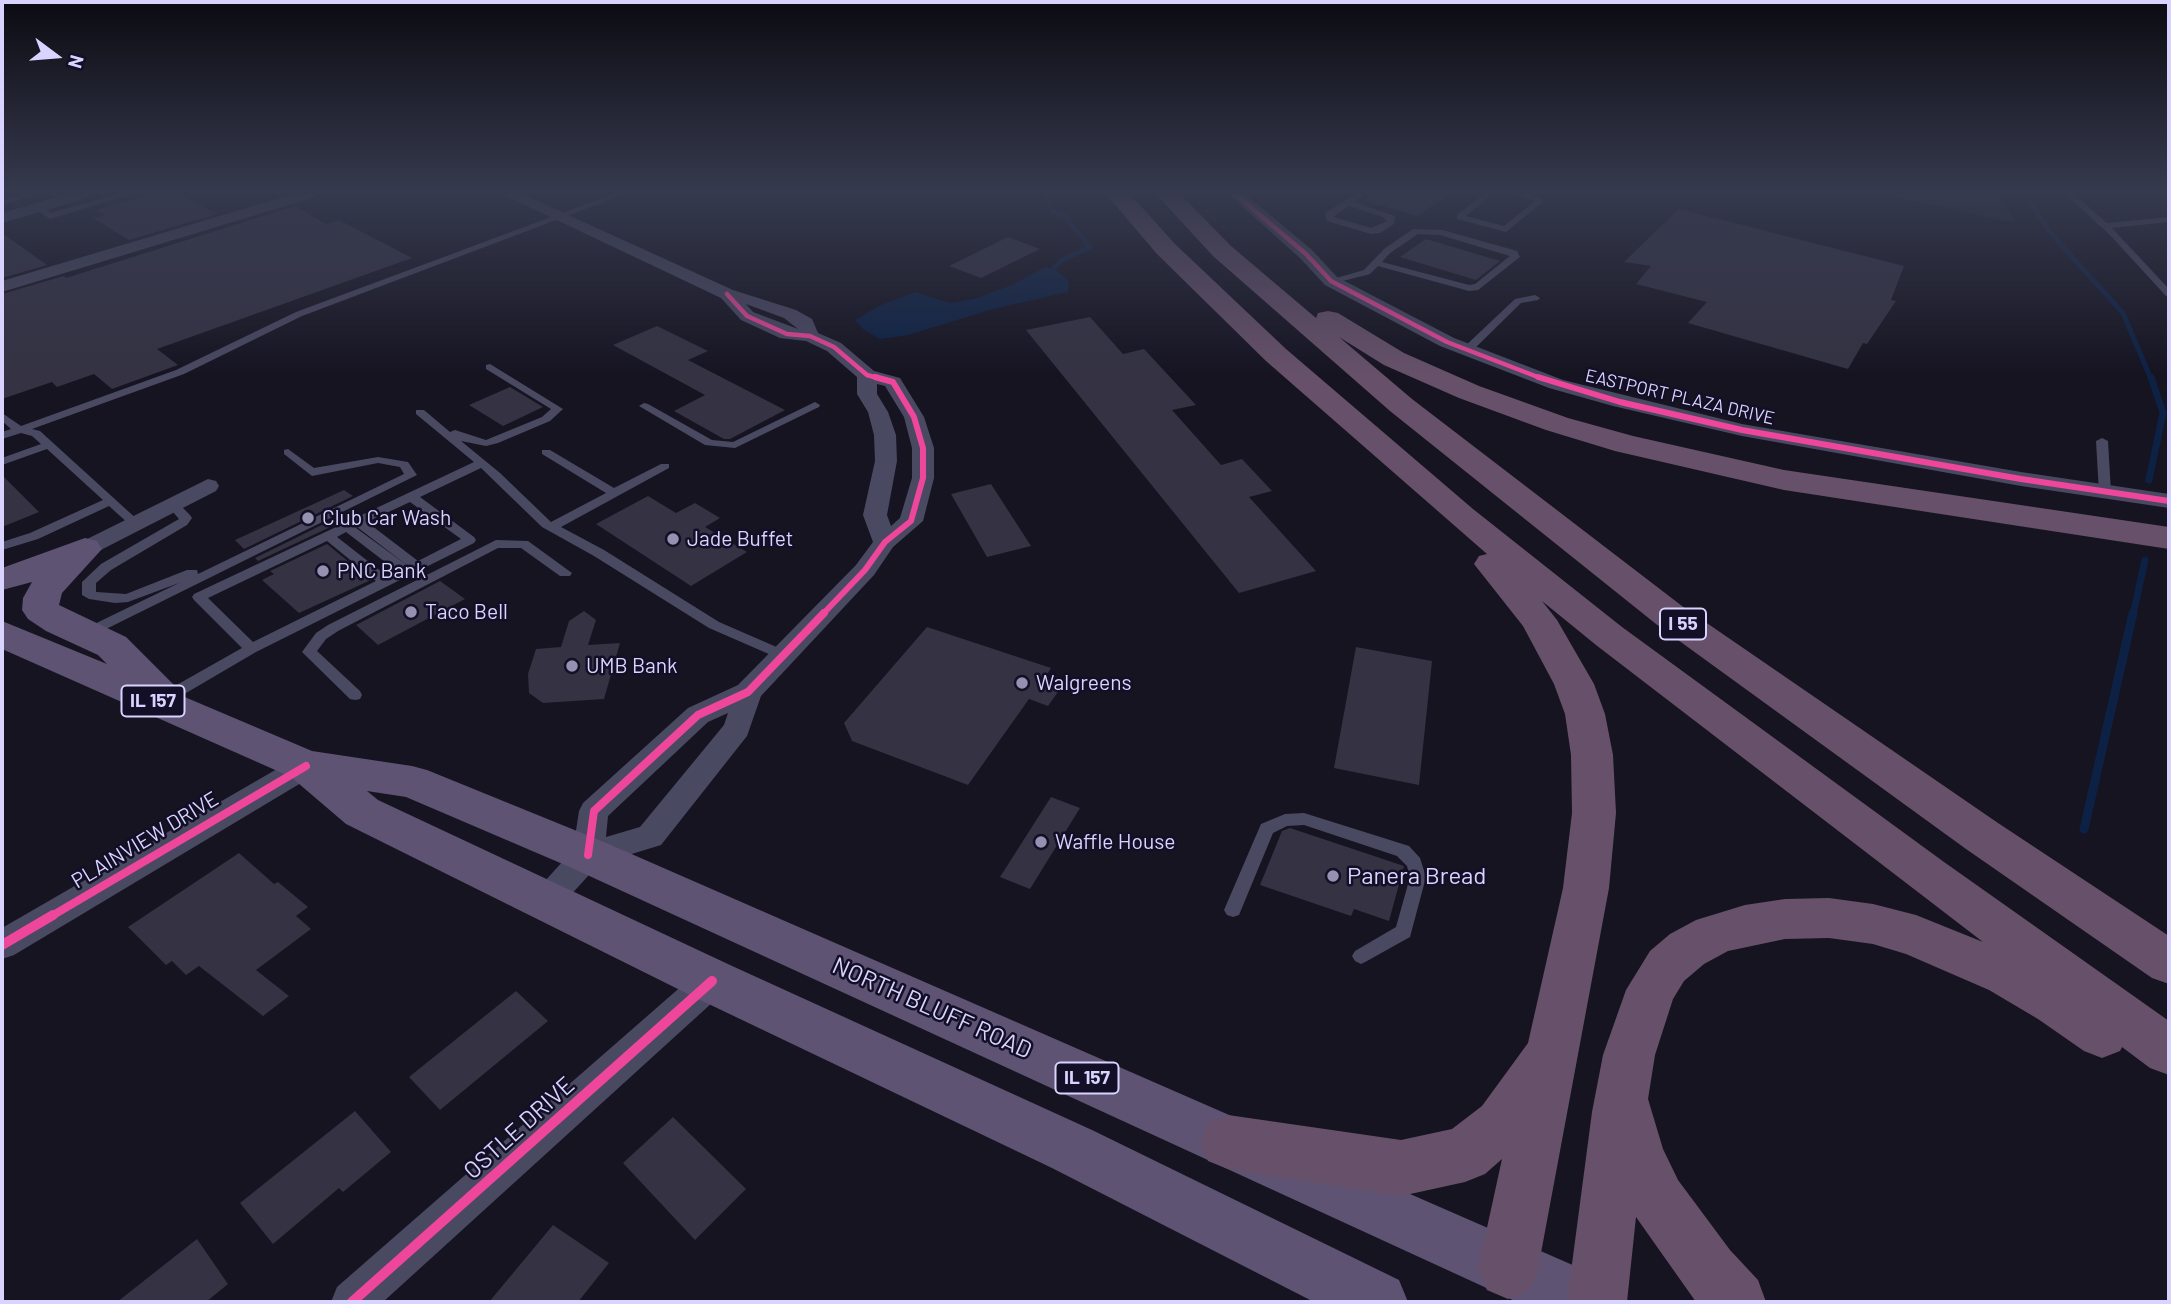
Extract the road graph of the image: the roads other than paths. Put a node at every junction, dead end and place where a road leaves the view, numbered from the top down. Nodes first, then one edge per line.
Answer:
1 (108, 255) edge
2 (461, 255) edge
3 (642, 255) edge
4 (1173, 255) edge
5 (1226, 255) edge
6 (1231, 255) edge
7 (1307, 255) edge
8 (1384, 255) edge
9 (1514, 255) edge
10 (2132, 255) edge
11 (1377, 263) junction
12 (1331, 281) junction
13 (2, 287) edge
14 (2169, 294) edge
15 (1535, 298) dead end
16 (1466, 351) junction
17 (490, 367) dead end
18 (867, 374) junction
19 (815, 405) dead end
20 (644, 406) dead end
21 (420, 412) dead end
22 (2, 416) edge
23 (435, 423) junction
24 (18, 429) junction
25 (2, 436) edge
26 (2102, 441) dead end
27 (48, 445) junction
28 (288, 452) dead end
29 (546, 452) dead end
30 (2, 462) edge
31 (482, 463) junction
32 (665, 466) dead end
33 (208, 486) dead end
34 (2105, 492) junction
35 (614, 493) junction
36 (412, 497) junction
37 (111, 501) junction
38 (2169, 501) edge
39 (172, 504) junction
40 (1461, 516) junction
41 (134, 522) junction
42 (551, 527) junction
43 (343, 529) junction
44 (2169, 538) edge
45 (885, 542) junction
46 (2, 546) edge
47 (85, 549) junction
48 (222, 568) junction
49 (565, 573) dead end
50 (402, 575) junction
51 (2, 579) edge
52 (2, 634) edge
53 (85, 634) junction
54 (251, 649) junction
55 (783, 655) junction
56 (747, 692) junction
57 (355, 695) dead end
58 (168, 703) junction
59 (306, 766) junction
60 (588, 855) junction
61 (546, 901) junction
62 (1233, 910) dead end
63 (2, 945) edge
64 (1361, 956) dead end
65 (2169, 963) edge
66 (712, 982) junction
67 (1554, 1049) junction
68 (2169, 1052) edge
69 (2169, 1074) edge
70 (1623, 1091) junction
71 (1228, 1142) junction
72 (1513, 1286) edge
73 (352, 1302) edge
74 (1377, 1302) edge
75 (1585, 1302) edge
76 (1597, 1302) edge
77 (1736, 1302) edge

1 - 13 street
2 - 24 lane
3 - 18 street
4 - 40 highway, I 55
5 - 65 highway, I 55
6 - 44 highway
7 - 12 street, EASTPORT PLAZA DRIVE
8 - 11 lane
9 - 11 lane
10 - 14 lane
11 - 12 lane
12 - 16 street, EASTPORT PLAZA DRIVE
15 - 16 lane
16 - 34 street, EASTPORT PLAZA DRIVE
17 - 23 lane
18 - 45 street
18 - 45 street
19 - 20 lane
21 - 23 lane
22 - 24 lane
23 - 31 lane
24 - 25 lane
24 - 27 lane
26 - 34 lane
27 - 30 lane
27 - 37 lane
28 - 48 lane
29 - 35 lane
31 - 36 lane
31 - 42 lane
32 - 35 lane
33 - 39 street
34 - 38 street, EASTPORT PLAZA DRIVE
35 - 42 lane
36 - 43 lane
36 - 50 lane
37 - 41 lane
37 - 46 lane
39 - 41 street
39 - 48 lane
40 - 67 highway
40 - 68 highway, I 55
41 - 47 street
42 - 55 lane
43 - 50 lane
43 - 50 lane
43 - 54 lane
45 - 55 street
47 - 51 main road
47 - 53 main road
48 - 53 lane
49 - 57 lane
50 - 54 lane
52 - 58 main road, NORTH BLUFF ROAD / IL 157
53 - 58 main road
54 - 58 lane
55 - 56 street
56 - 60 street
56 - 60 street
58 - 59 main road, NORTH BLUFF ROAD / IL 157
59 - 60 main road, NORTH BLUFF ROAD / IL 157
59 - 61 main road, NORTH BLUFF ROAD / IL 157
59 - 63 street, PLAINVIEW DRIVE
60 - 61 street
60 - 71 main road, NORTH BLUFF ROAD / IL 157
61 - 66 main road, NORTH BLUFF ROAD / IL 157
62 - 64 lane
66 - 73 street, OSTLE DRIVE
66 - 74 main road, NORTH BLUFF ROAD / IL 157
67 - 71 highway
67 - 72 highway
69 - 70 highway
70 - 76 highway
70 - 77 highway
71 - 72 main road, NORTH BLUFF ROAD / IL 157
72 - 75 main road, NORTH BLUFF ROAD / IL 157

